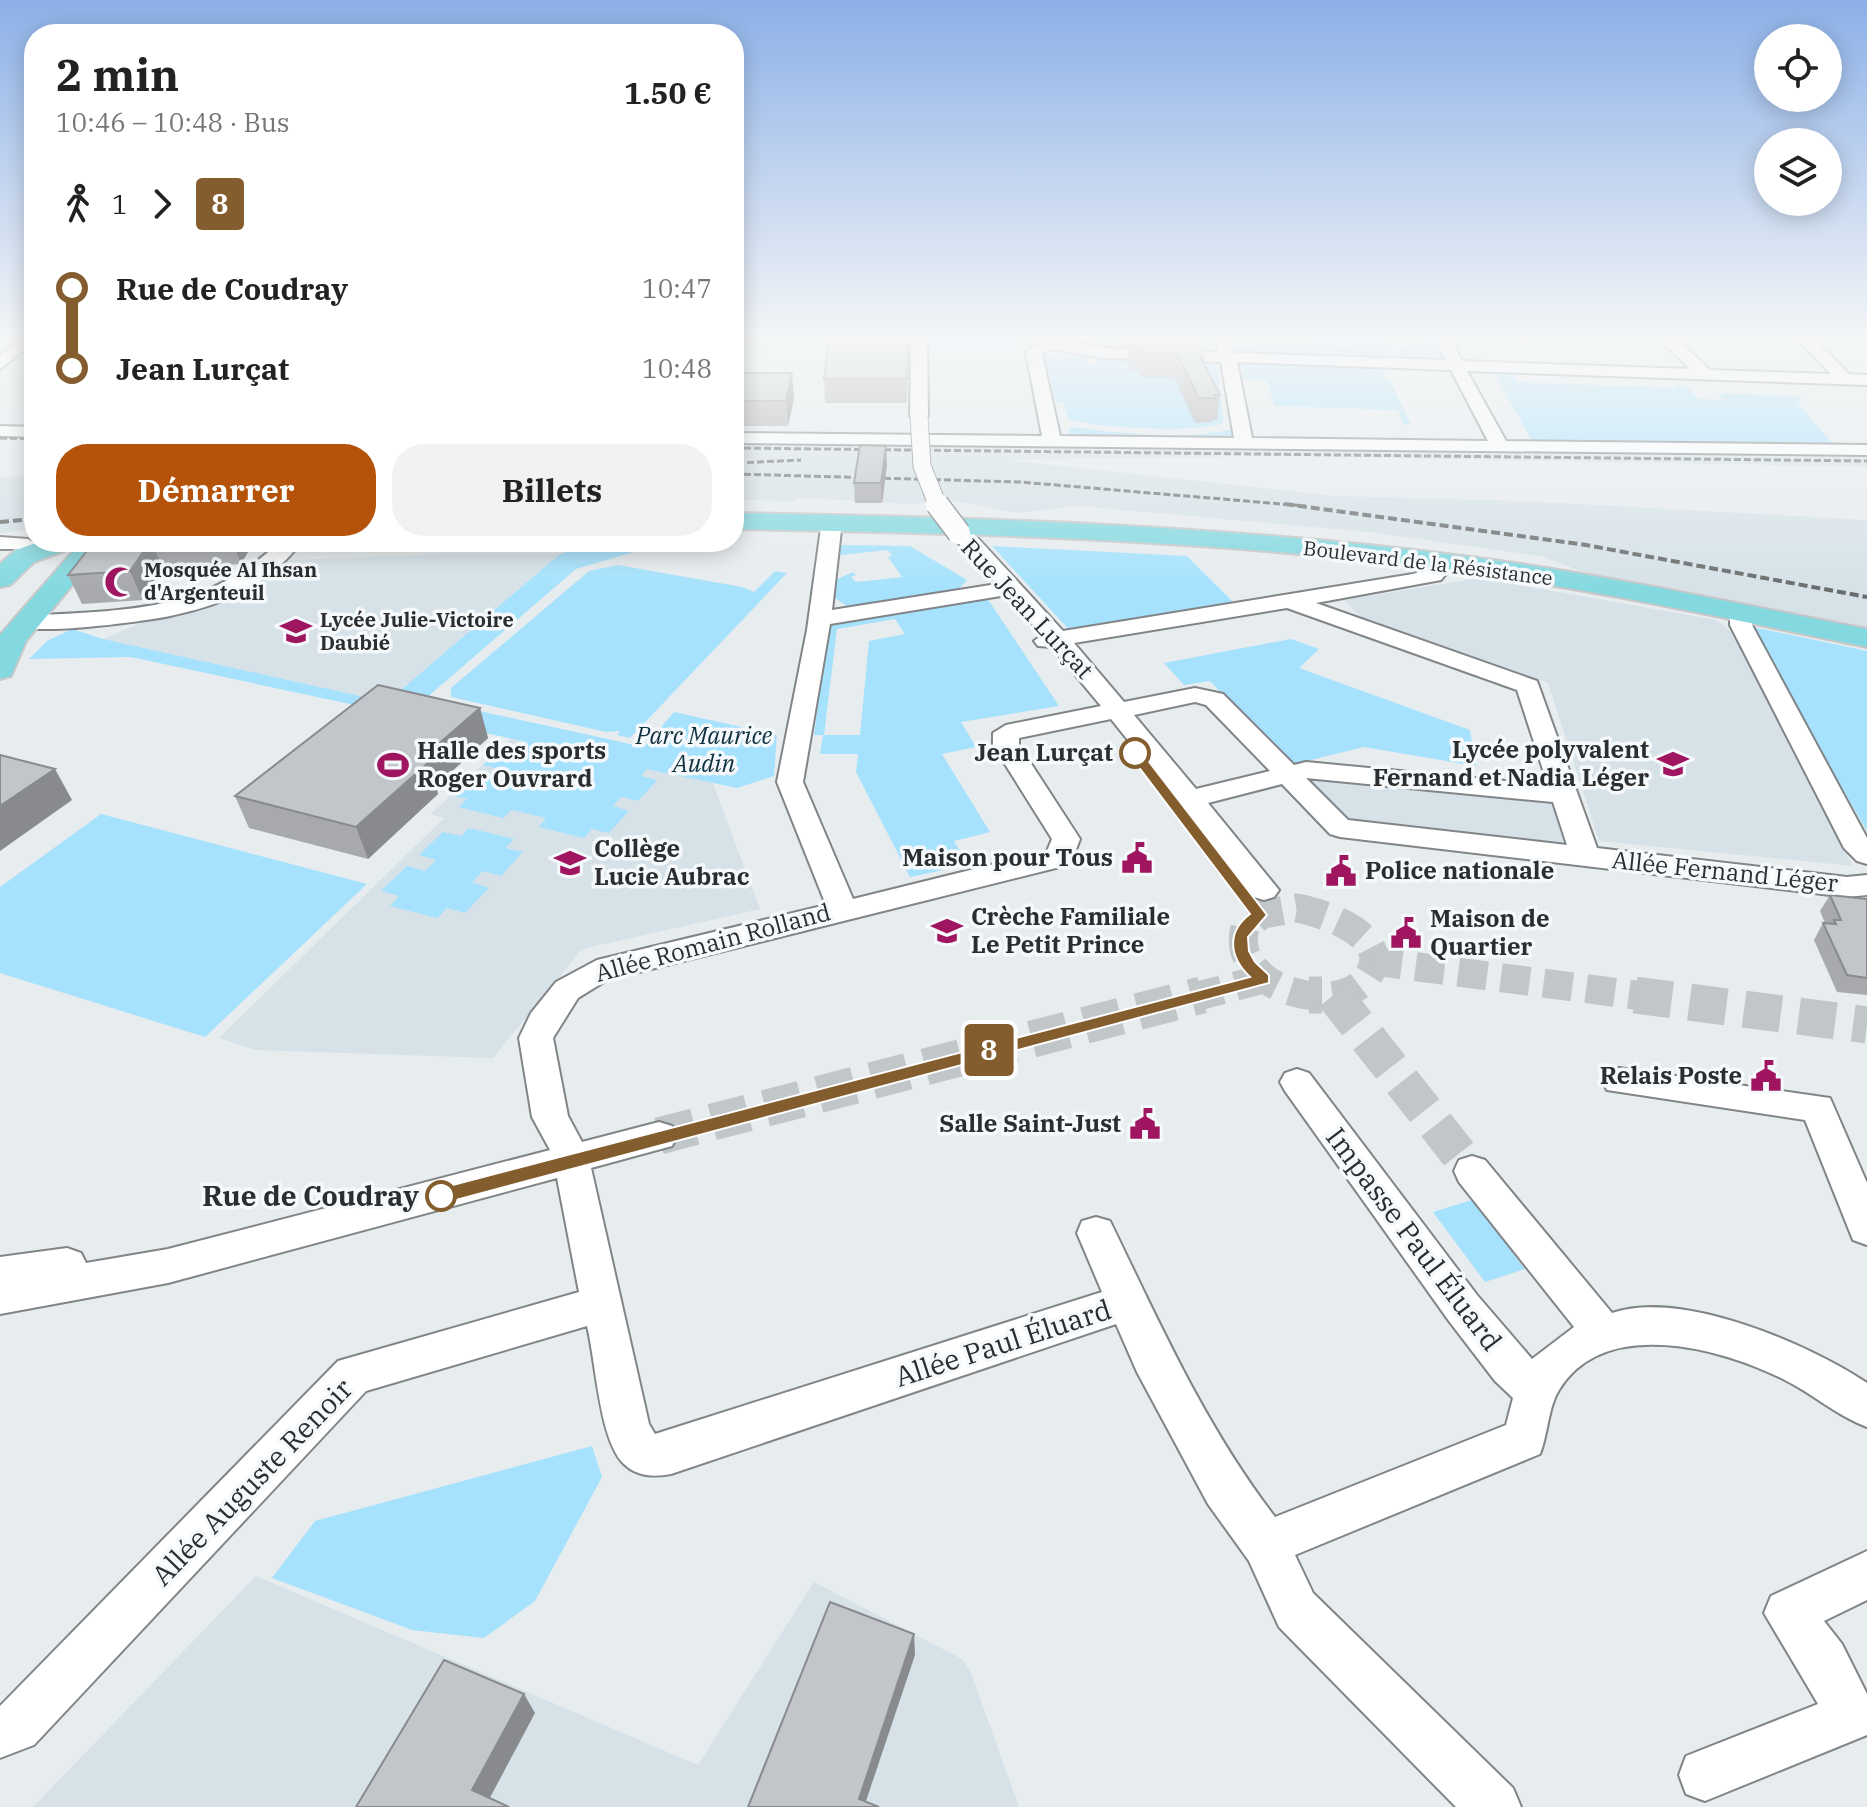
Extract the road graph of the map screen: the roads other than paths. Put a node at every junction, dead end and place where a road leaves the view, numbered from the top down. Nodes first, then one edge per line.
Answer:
1 (919, 422) edge
2 (1058, 422) edge
3 (1240, 422) edge
4 (1486, 422) edge
5 (0, 431) edge
6 (24, 432) edge
7 (1242, 436) junction
8 (744, 438) edge
9 (1063, 438) junction
10 (1500, 447) junction
11 (1867, 450) edge
12 (744, 513) edge
13 (744, 521) edge
14 (832, 521) junction
15 (972, 529) junction
16 (0, 543) edge
17 (24, 544) edge
18 (33, 552) edge
19 (87, 552) edge
20 (280, 552) edge
21 (1444, 563) junction
22 (0, 579) edge
23 (1001, 590) junction
24 (1289, 601) junction
25 (1741, 613) junction
26 (820, 619) junction
27 (38, 622) junction
28 (1867, 638) edge
29 (1049, 641) junction
30 (0, 672) edge
31 (1108, 712) junction
32 (1285, 774) junction
33 (1565, 795) junction
34 (1190, 799) junction
35 (1867, 855) edge
36 (1585, 856) junction
37 (1867, 885) edge
38 (842, 908) junction
39 (1619, 1081) dead end
40 (1297, 1082) dead end
41 (658, 1130) tunnel mouth
42 (569, 1154) junction
43 (1472, 1171) tunnel mouth
44 (1867, 1229) edge
45 (1096, 1233) dead end
46 (0, 1274) edge
47 (0, 1296) edge
48 (1127, 1302) junction
49 (601, 1304) junction
50 (1603, 1333) junction
51 (1536, 1391) junction
52 (1867, 1407) edge
53 (1266, 1544) junction
54 (1867, 1575) edge
55 (0, 1732) edge
56 (1705, 1775) dead end
57 (1493, 1807) edge

1 - 15 street, bridge
2 - 9 street
3 - 7 street
4 - 10 street
5 - 6 street
7 - 9 street
7 - 10 street
8 - 9 street
10 - 11 street
12 - 15 main road, Boulevard de la Résistance
13 - 14 main road, Boulevard de la Résistance
14 - 15 main road, Boulevard de la Résistance
14 - 26 street, Allée Romain Rolland
15 - 21 main road, Boulevard de la Résistance
15 - 23 street, Rue Jean Lurçat
15 - 29 street, Rue Jean Lurçat
16 - 17 street
18 - 22 main road
19 - 27 main road
20 - 27 street
21 - 24 street, Allée Fernand Léger
21 - 25 main road, Boulevard de la Résistance
23 - 26 street
23 - 29 street, Rue Jean Lurçat
24 - 29 street, Allée Fernand Léger
24 - 33 street, Allée Fernand Léger
25 - 28 main road, Boulevard de la Résistance
25 - 35 street
26 - 38 street, Allée Romain Rolland
27 - 30 main road
29 - 31 street, Rue Jean Lurçat
31 - 32 street
31 - 34 street, Rue Jean Lurçat
31 - 34 street, Rue Jean Lurçat
31 - 38 street
32 - 33 street
32 - 34 street
32 - 36 street
33 - 36 street, Allée Fernand Léger
36 - 37 street, Allée Fernand Léger
38 - 42 street, Allée Romain Rolland
39 - 44 street
40 - 51 street, Impasse Paul Éluard
41 - 42 street
42 - 46 street
42 - 47 street
42 - 49 street, Allée Paul Éluard
43 - 50 street
45 - 48 street
48 - 49 street, Allée Paul Éluard
48 - 53 street, Allée Paul Éluard
49 - 55 street, Allée Auguste Renoir
50 - 51 street
50 - 52 street
51 - 53 street
53 - 57 street, Allée Paul Éluard
54 - 56 street

